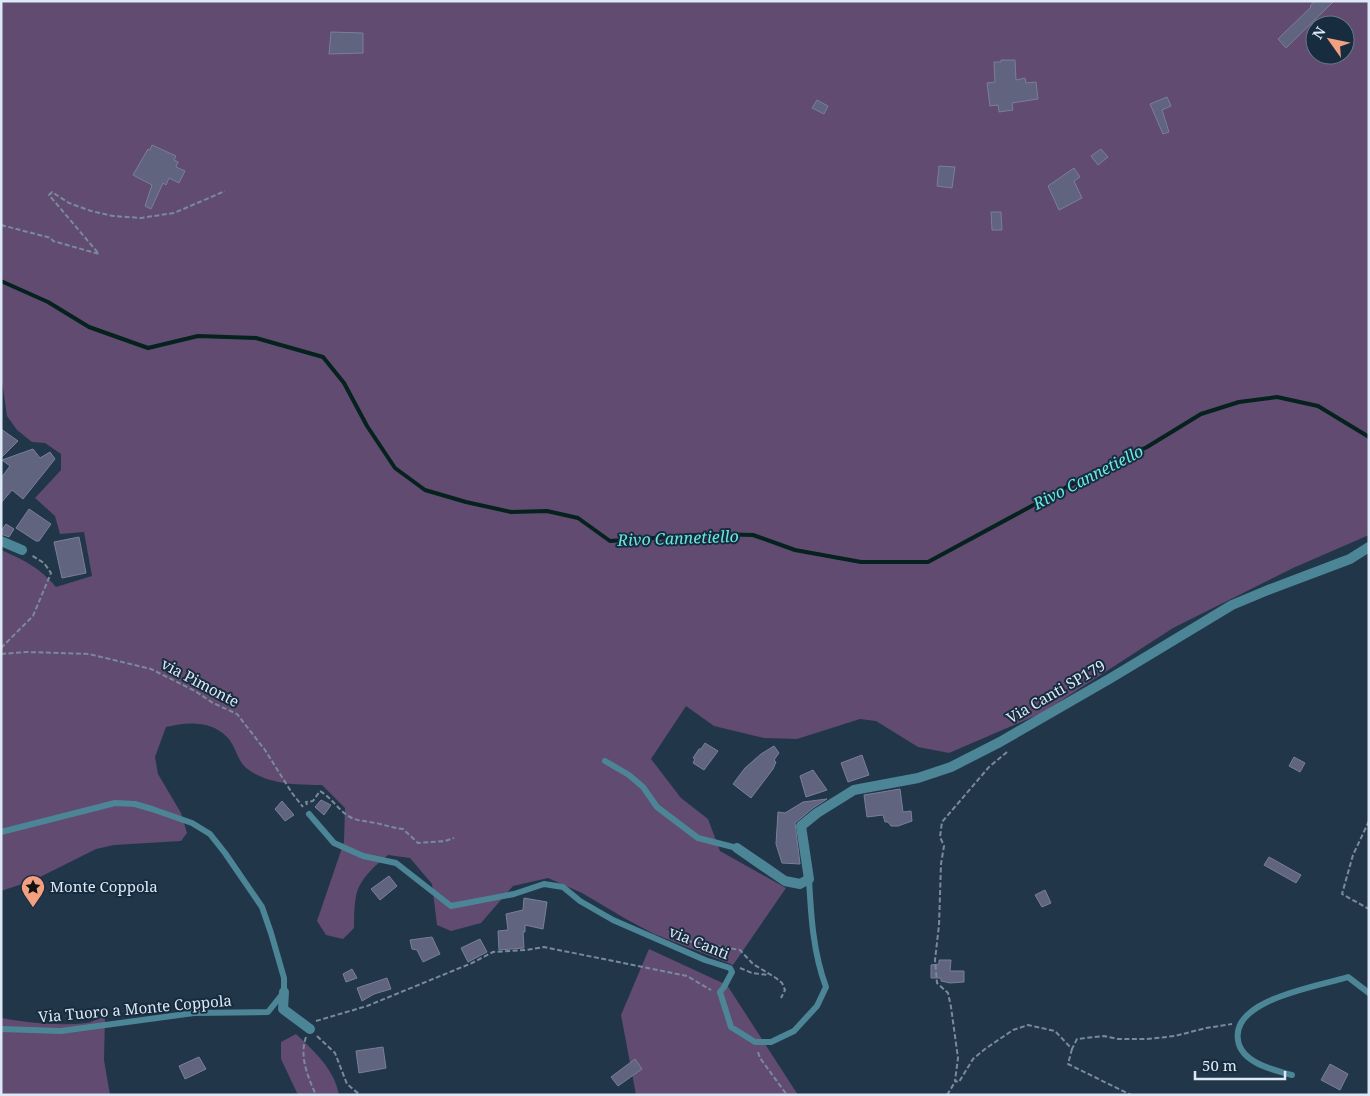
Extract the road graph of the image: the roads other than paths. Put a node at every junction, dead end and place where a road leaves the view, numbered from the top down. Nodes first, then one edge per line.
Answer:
1 (1, 541) edge
2 (1369, 546) edge
3 (22, 550) road end
4 (605, 761) dead end
5 (309, 814) road end
6 (1, 832) edge
7 (737, 848) joint
8 (809, 879) junction
9 (284, 992) junction
10 (1369, 993) edge
11 (310, 1029) road end
12 (1, 1030) edge
13 (1292, 1075) dead end

1 - 3 street
2 - 8 street, Via Canti SP179
4 - 7 lane
5 - 8 lane, via Canti
6 - 9 lane
7 - 8 street
9 - 11 street
9 - 12 lane, Via Tuoro a Monte Coppola
10 - 13 lane

